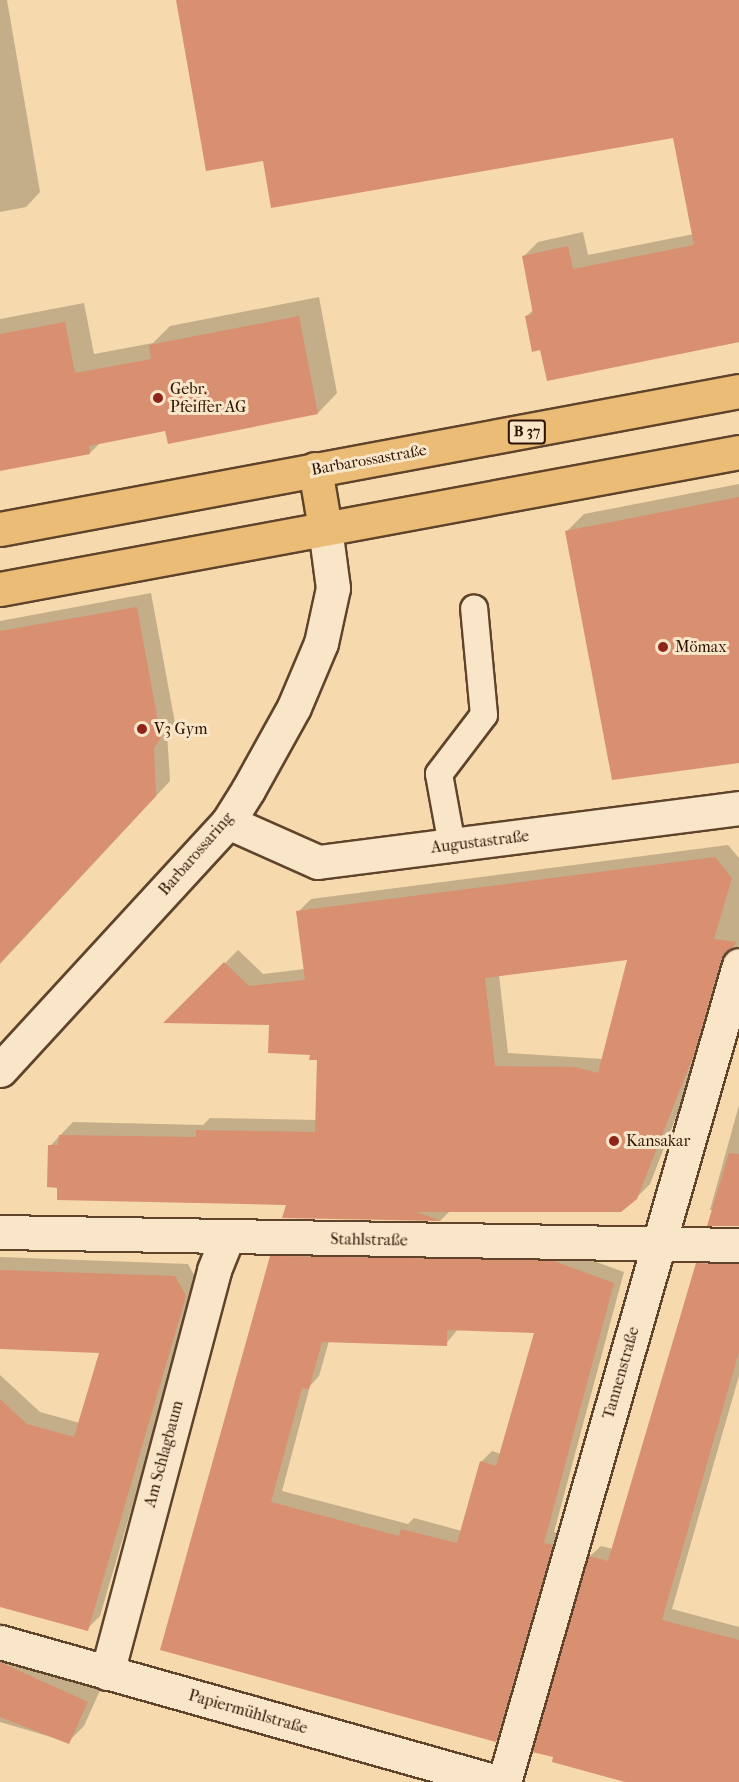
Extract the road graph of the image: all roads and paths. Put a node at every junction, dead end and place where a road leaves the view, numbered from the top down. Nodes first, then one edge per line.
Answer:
1 (739, 390) edge
2 (739, 452) edge
3 (315, 470) junction
4 (325, 528) junction
5 (0, 529) edge
6 (0, 589) edge
7 (474, 608) dead end
8 (739, 808) edge
9 (228, 822) junction
10 (452, 845) junction
11 (739, 965) edge
12 (0, 1070) edge
13 (0, 1232) edge
14 (227, 1238) junction
15 (657, 1244) junction
16 (739, 1245) edge
17 (0, 1642) edge
18 (107, 1672) junction
19 (497, 1782) edge
20 (504, 1782) edge

1 - 3 main road, Barbarossastraße / B 37
2 - 4 main road
3 - 4 main road
3 - 5 main road, Barbarossastraße / B 37
4 - 6 main road
4 - 9 street, Barbarossaring
7 - 10 lane
8 - 10 street, Augustastraße
9 - 10 street, Augustastraße
9 - 12 street, Barbarossaring
11 - 15 street, Tannenstraße
13 - 14 street, Stahlstraße
14 - 15 street, Stahlstraße
14 - 18 street, Am Schlagbaum
15 - 16 street, Stahlstraße
15 - 20 street, Tannenstraße
17 - 18 street, Papiermühlstraße
18 - 19 street, Papiermühlstraße

